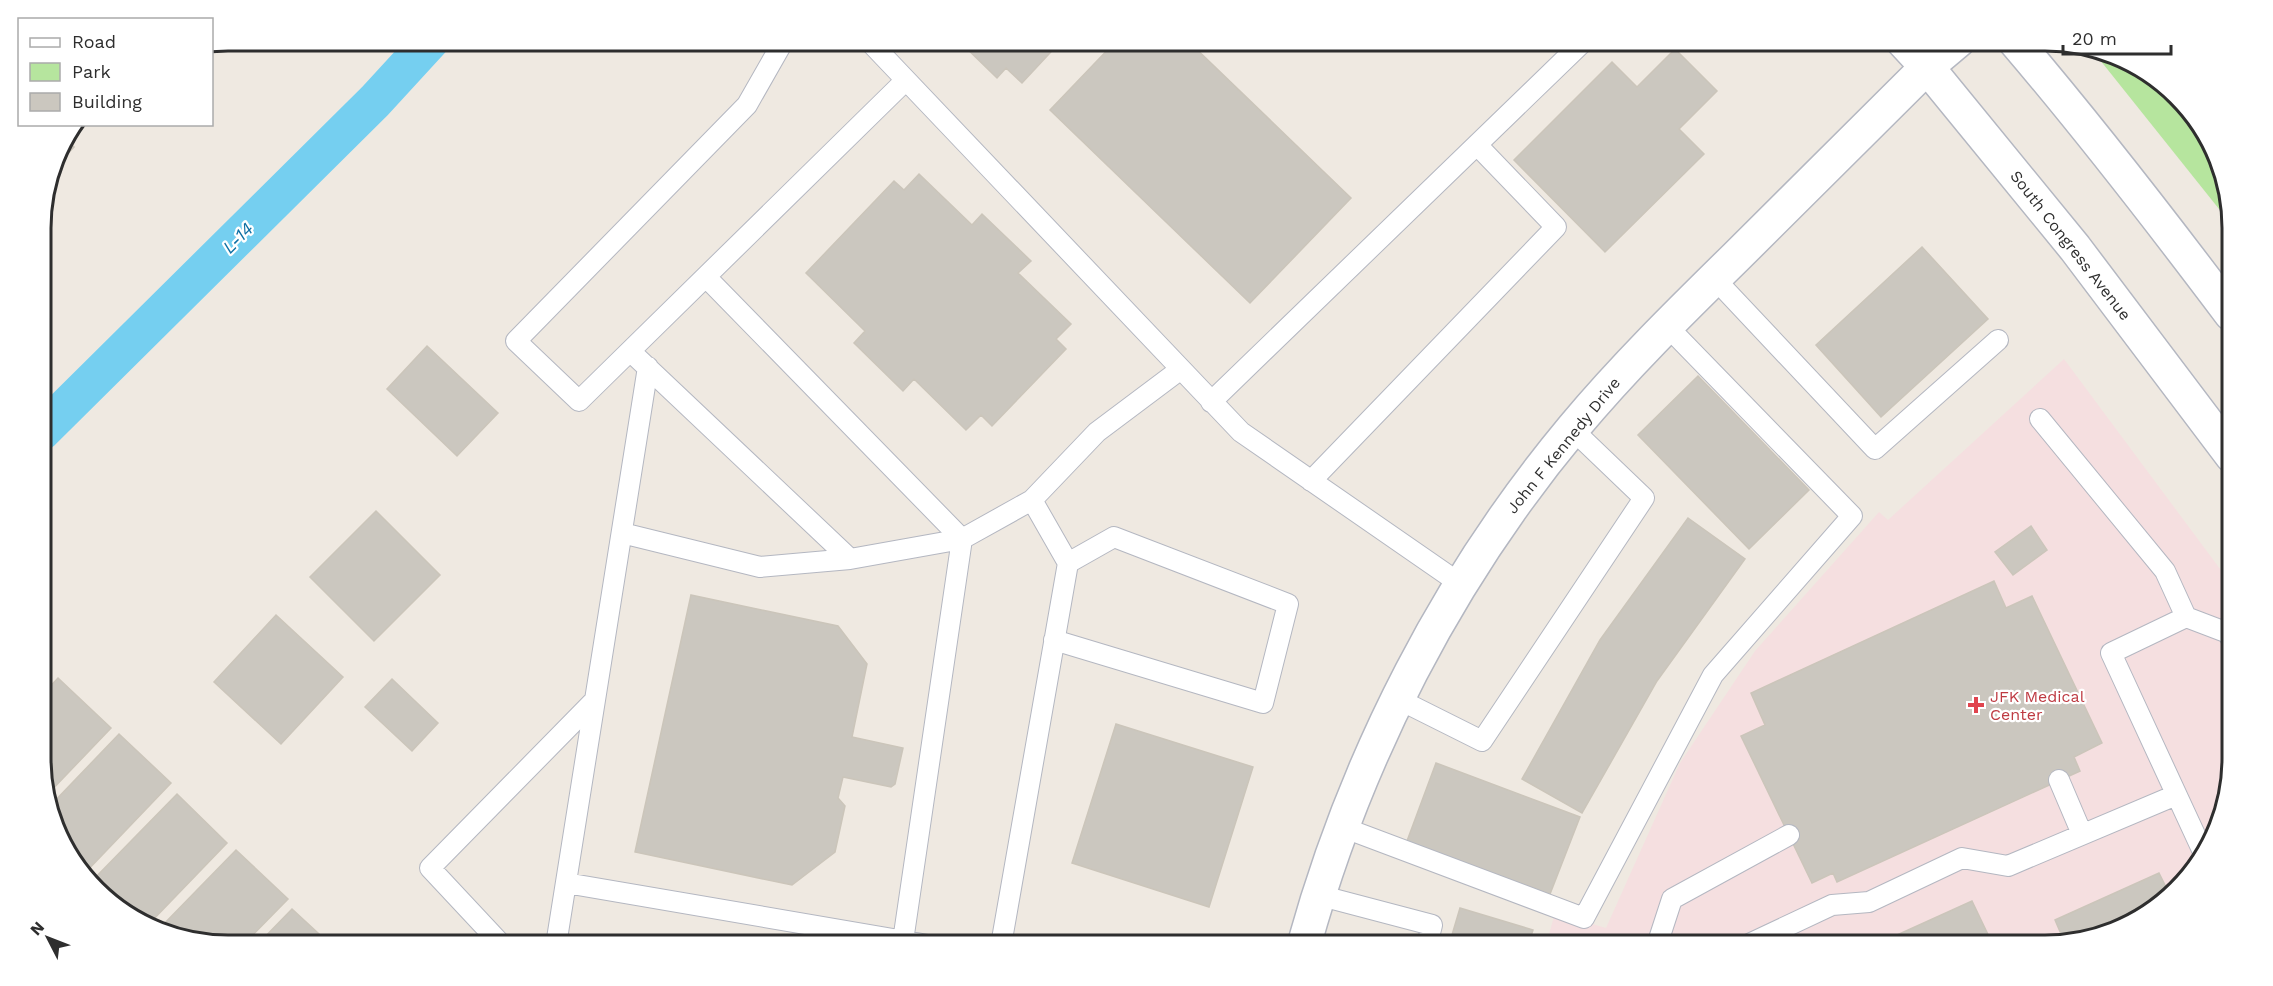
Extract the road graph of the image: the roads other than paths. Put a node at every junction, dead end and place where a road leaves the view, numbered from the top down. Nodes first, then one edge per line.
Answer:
1 (778, 51) edge
2 (878, 51) edge
3 (1574, 51) edge
4 (1913, 51) edge
5 (1946, 51) edge
6 (2023, 51) edge
7 (1928, 67) junction
8 (906, 80) junction
9 (1477, 145) junction
10 (706, 277) junction
11 (1714, 278) junction
12 (2222, 302) edge
13 (1666, 326) junction
14 (1998, 340) dead end
15 (630, 351) junction
16 (648, 367) junction
17 (1181, 369) junction
18 (1211, 402) junction
19 (2040, 419) dead end
20 (1572, 429) junction
21 (2222, 443) edge
22 (1311, 480) junction
23 (1032, 500) junction
24 (622, 533) junction
25 (962, 539) junction
26 (850, 559) junction
27 (1068, 563) junction
28 (1462, 585) junction
29 (2186, 617) junction
30 (2222, 631) edge
31 (1054, 640) junction
32 (1398, 699) junction
33 (595, 700) junction
34 (2059, 780) dead end
35 (2176, 795) junction
36 (1342, 827) junction
37 (2082, 834) junction
38 (1789, 835) dead end
39 (2199, 845) edge
40 (566, 882) junction
41 (1318, 895) junction
42 (493, 935) edge
43 (558, 935) edge
44 (869, 935) edge
45 (904, 935) edge
46 (1003, 935) edge
47 (1307, 935) edge
48 (1430, 935) edge
49 (1660, 935) edge
50 (1769, 935) edge

1 - 15 lane
2 - 8 lane
3 - 9 lane
4 - 7 street, South Congress Avenue
5 - 7 street, John F Kennedy Drive
6 - 12 street
7 - 11 street, John F Kennedy Drive
7 - 21 street, South Congress Avenue
8 - 10 lane
8 - 17 lane
9 - 18 lane
9 - 22 lane
10 - 15 lane
10 - 25 lane
11 - 13 street, John F Kennedy Drive
11 - 14 lane
13 - 20 street, John F Kennedy Drive
13 - 36 lane
15 - 16 lane
16 - 24 lane
16 - 26 lane
17 - 18 lane
17 - 23 lane
18 - 22 lane
19 - 29 lane
20 - 28 street, John F Kennedy Drive
20 - 32 lane
22 - 28 lane
23 - 25 lane
23 - 27 lane
24 - 26 lane
24 - 33 lane
25 - 26 lane
25 - 45 lane
27 - 31 lane
27 - 31 lane
28 - 32 street, John F Kennedy Drive
29 - 30 lane
29 - 35 lane
31 - 46 lane
32 - 36 street, John F Kennedy Drive
33 - 40 lane
33 - 42 lane
34 - 37 lane
35 - 37 lane
35 - 39 lane
36 - 41 street, John F Kennedy Drive
37 - 50 lane
38 - 49 lane
40 - 43 lane
40 - 44 lane
41 - 47 street, John F Kennedy Drive
41 - 48 lane

